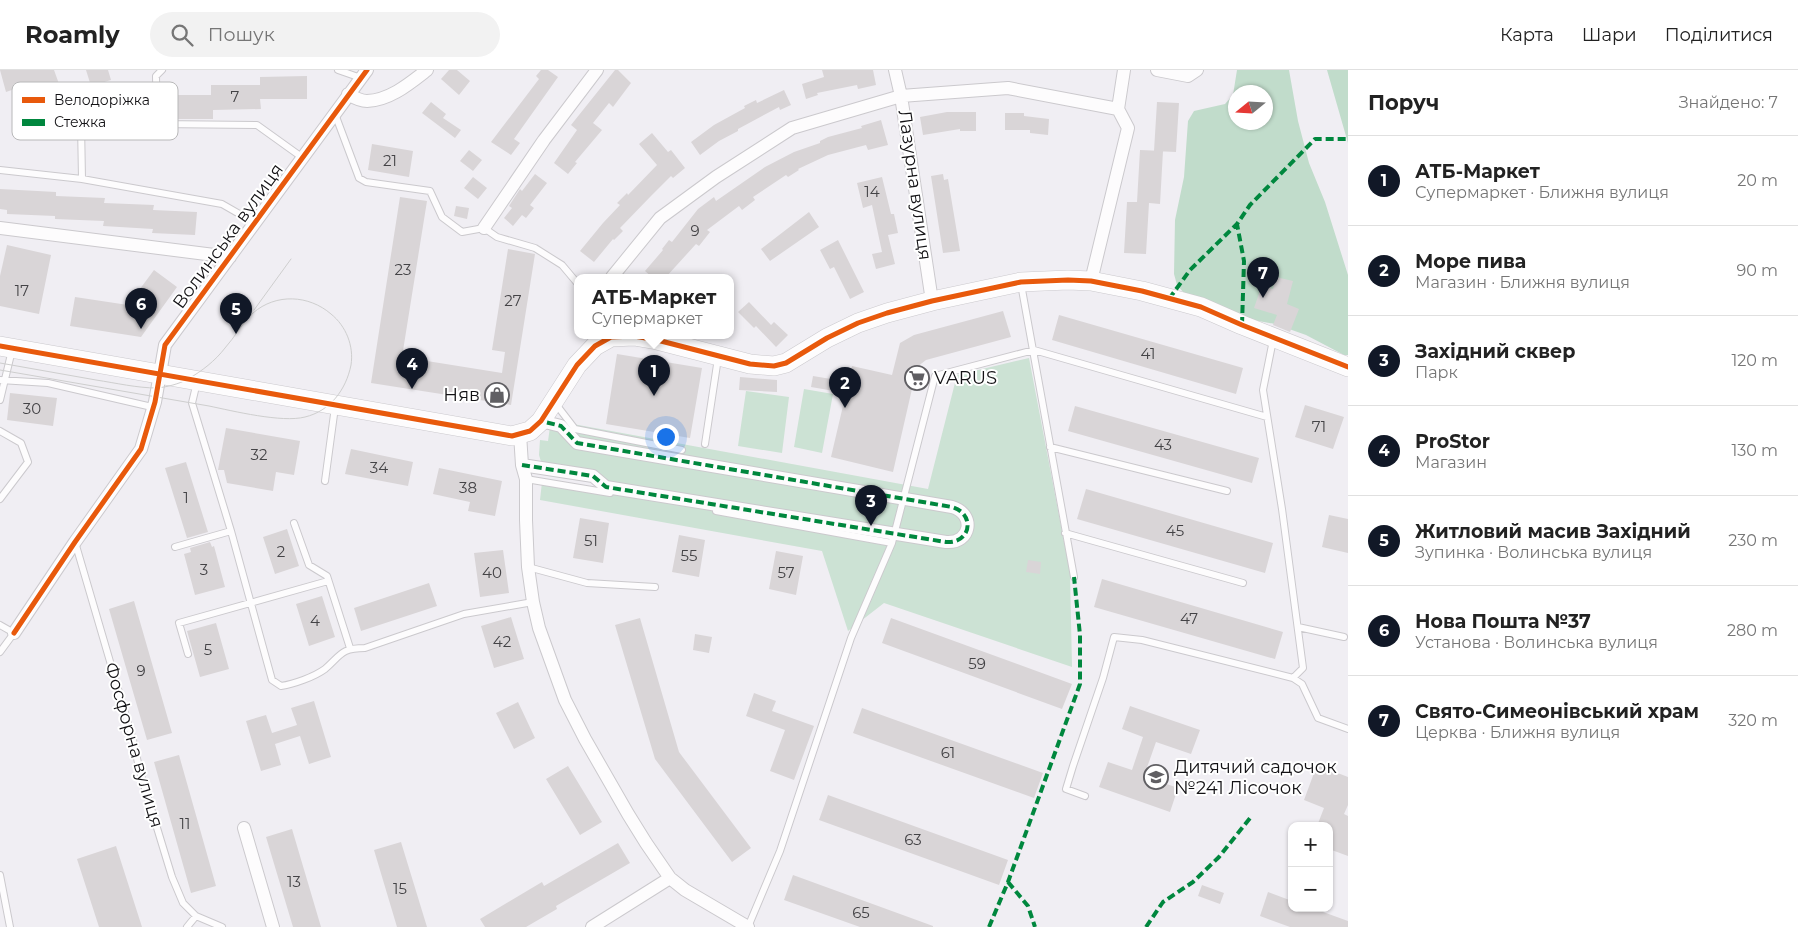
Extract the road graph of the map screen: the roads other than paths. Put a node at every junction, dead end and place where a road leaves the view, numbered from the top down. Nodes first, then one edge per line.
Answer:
1 (162, 70) edge
2 (338, 70) edge
3 (427, 70) edge
4 (598, 70) edge
5 (895, 70) edge
6 (1124, 70) edge
7 (1157, 70) edge
8 (1197, 70) edge
9 (364, 74) edge
10 (156, 82) edge
11 (348, 94) junction
12 (901, 96) junction
13 (1118, 109) junction
14 (335, 114) junction
15 (178, 124) edge
16 (81, 140) edge
17 (303, 158) junction
18 (0, 170) edge
19 (82, 179) junction
20 (255, 223) junction
21 (0, 228) edge
22 (484, 228) junction
23 (230, 257) junction
24 (614, 274) edge
25 (574, 279) edge
26 (1021, 282) junction
27 (1091, 282) junction
28 (932, 301) junction
29 (1273, 337) junction
30 (606, 339) edge
31 (651, 339) edge
32 (6, 347) edge
33 (1034, 350) junction
34 (718, 356) junction
35 (1348, 367) edge
36 (159, 374) junction
37 (3, 380) edge
38 (197, 381) junction
39 (0, 400) edge
40 (553, 400) junction
41 (335, 406) junction
42 (152, 407) junction
43 (1267, 417) junction
44 (541, 421) junction
45 (0, 431) edge
46 (520, 434) junction
47 (704, 444) dead end
48 (1050, 447) junction
49 (682, 450) dead end
50 (522, 465) junction
51 (526, 480) junction
52 (325, 481) dead end
53 (1227, 491) dead end
54 (903, 498) junction
55 (0, 499) edge
56 (294, 523) dead end
57 (231, 531) junction
58 (1065, 534) junction
59 (894, 538) junction
60 (75, 542) junction
61 (175, 547) dead end
62 (528, 567) junction
63 (1074, 577) dead end
64 (328, 581) junction
65 (1243, 583) dead end
66 (656, 587) dead end
67 (533, 602) junction
68 (251, 603) junction
69 (0, 624) edge
70 (1298, 627) junction
71 (14, 633) junction
72 (1344, 637) dead end
73 (350, 648) junction
74 (0, 652) edge
75 (188, 654) dead end
76 (1293, 678) junction
77 (1348, 729) edge
78 (1085, 796) dead end
79 (244, 828) dead end
80 (0, 874) edge
81 (670, 878) junction
82 (196, 916) junction
83 (10, 927) edge
84 (187, 927) edge
85 (222, 927) edge
86 (273, 927) edge
87 (592, 927) edge
88 (748, 927) edge

1 - 10 lane
2 - 9 lane
3 - 11 street
4 - 22 street
5 - 12 street, Лазурна вулиця
6 - 13 street
7 - 8 street
9 - 11 street, Волинська вулиця
11 - 14 street, Волинська вулиця
12 - 13 street
12 - 24 street
12 - 28 street, Лазурна вулиця
13 - 27 street
14 - 17 street, Волинська вулиця
14 - 22 lane
15 - 17 lane
16 - 19 lane
17 - 20 street, Волинська вулиця
18 - 19 lane
19 - 20 lane
20 - 23 street, Волинська вулиця
21 - 23 street
22 - 25 lane
23 - 36 street, Волинська вулиця
26 - 27 street
26 - 28 street
26 - 33 lane
27 - 29 street
28 - 34 street
29 - 35 street
29 - 43 lane
30 - 40 street
31 - 34 street
32 - 36 street
32 - 37 lane
33 - 43 lane
33 - 48 lane
33 - 54 lane
34 - 47 lane
36 - 38 street
36 - 42 street, Волинська вулиця
37 - 39 lane
37 - 42 lane
38 - 41 street
38 - 57 lane
40 - 44 street
40 - 49 lane
41 - 46 street
41 - 52 lane
42 - 60 street, Волинська вулиця
43 - 70 lane
44 - 46 street
44 - 54 street
45 - 55 lane
46 - 50 street
48 - 53 lane
48 - 58 lane
50 - 51 street
50 - 59 street
51 - 59 lane
51 - 62 street
54 - 59 lane
54 - 59 street
56 - 64 lane
57 - 61 lane
57 - 68 lane
58 - 63 lane
58 - 65 lane
59 - 88 lane
60 - 71 street, Волинська вулиця
60 - 82 lane, Фосфорна вулиця
62 - 66 lane
62 - 67 street
64 - 68 lane
64 - 73 lane
67 - 73 lane
67 - 81 street
68 - 73 lane
68 - 75 lane
69 - 71 lane
70 - 72 lane
70 - 76 lane
71 - 74 lane, Волинська вулиця
76 - 77 lane
76 - 78 lane
79 - 86 street
80 - 83 lane
81 - 87 street
81 - 88 street
82 - 84 lane
82 - 85 lane, Фосфорна вулиця

